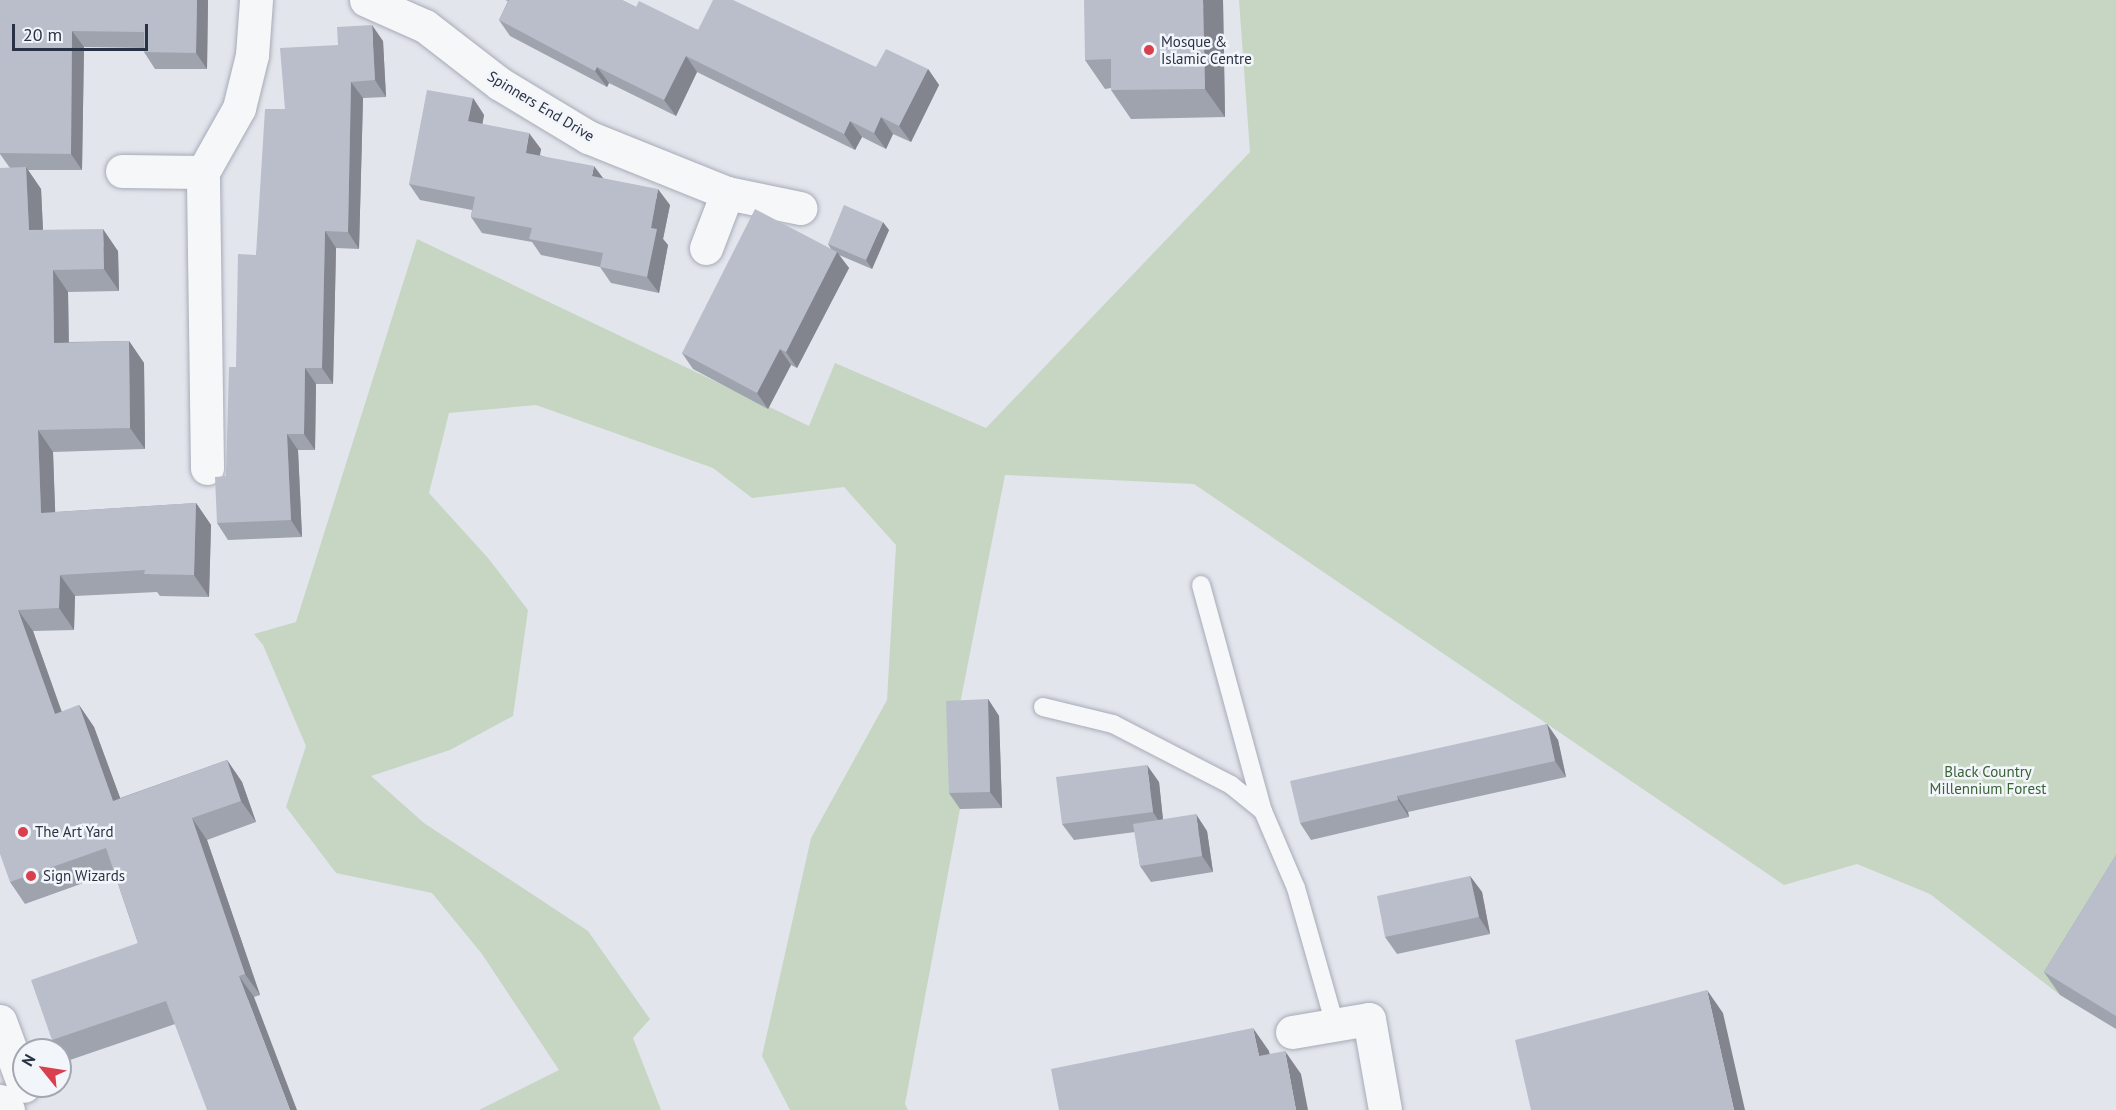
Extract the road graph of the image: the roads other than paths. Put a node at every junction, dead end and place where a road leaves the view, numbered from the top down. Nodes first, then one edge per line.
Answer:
1 (256, 0) edge
2 (366, 0) edge
3 (122, 171) dead end
4 (203, 172) junction
5 (727, 193) junction
6 (800, 207) dead end
7 (706, 248) dead end
8 (207, 468) dead end
9 (1201, 585) dead end
10 (1043, 706) dead end
11 (1263, 811) junction
12 (0, 1021) edge
13 (1335, 1025) junction
14 (1292, 1032) dead end
15 (12, 1054) edge
16 (0, 1101) edge
17 (8, 1110) edge
18 (1385, 1110) edge

1 - 4 street
2 - 5 street, Spinners End Drive
3 - 4 street
4 - 8 street
5 - 6 street, Spinners End Drive
5 - 7 street
9 - 11 lane
10 - 11 lane
11 - 13 lane
12 - 15 street
13 - 14 street
13 - 18 street
16 - 17 street

